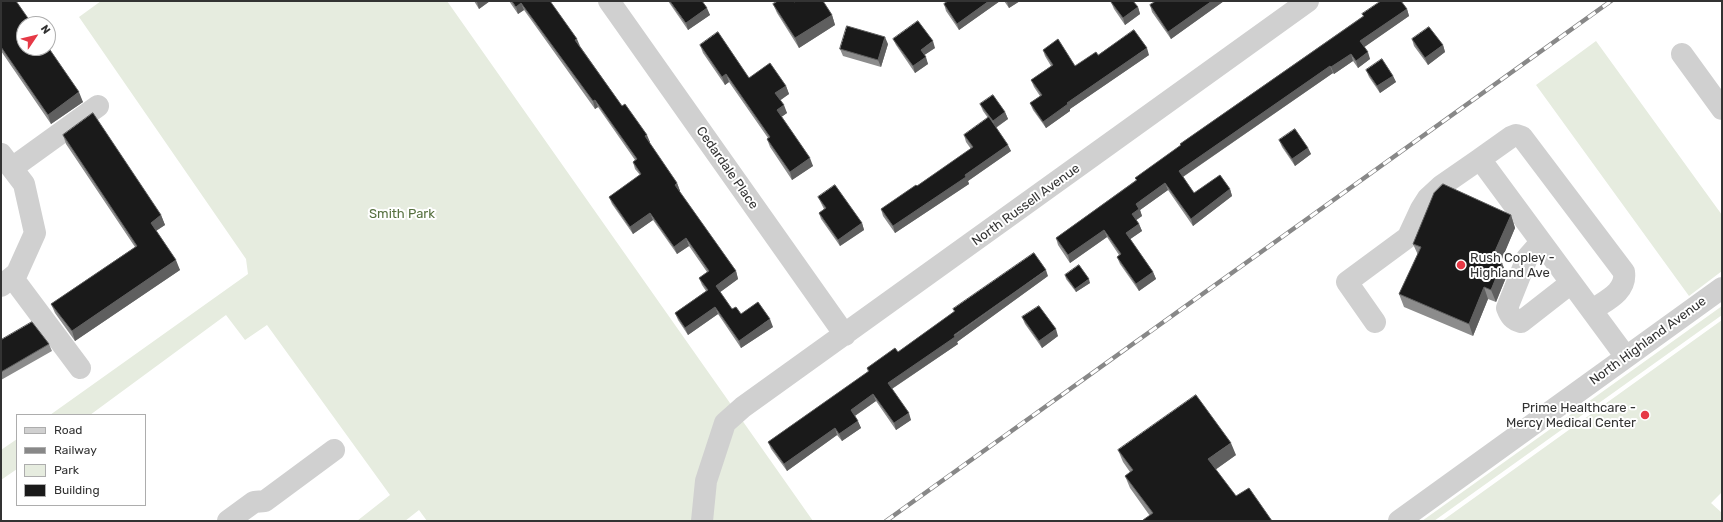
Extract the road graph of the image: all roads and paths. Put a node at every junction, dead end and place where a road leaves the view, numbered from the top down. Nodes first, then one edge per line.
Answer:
1 (609, 1) edge
2 (1308, 1) edge
3 (1682, 54) dead end
4 (98, 106) dead end
5 (1722, 109) edge
6 (1480, 159) junction
7 (6, 161) edge
8 (1541, 242) junction
9 (10, 279) edge
10 (1571, 283) junction
11 (1722, 288) edge
12 (1592, 310) junction
13 (1375, 322) dead end
14 (845, 335) junction
15 (1626, 357) junction
16 (80, 368) dead end
17 (334, 450) dead end
18 (228, 521) edge
19 (702, 521) edge
20 (1399, 521) edge

1 - 14 street, Cedardale Place
2 - 14 street, North Russell Avenue
3 - 5 street
4 - 7 street
6 - 8 street
6 - 12 street
6 - 13 street
7 - 9 street
8 - 10 street
8 - 10 street
9 - 16 street
10 - 12 street
11 - 15 street, North Highland Avenue
12 - 15 street
14 - 19 street, North Russell Avenue
15 - 20 street, North Highland Avenue
17 - 18 street

